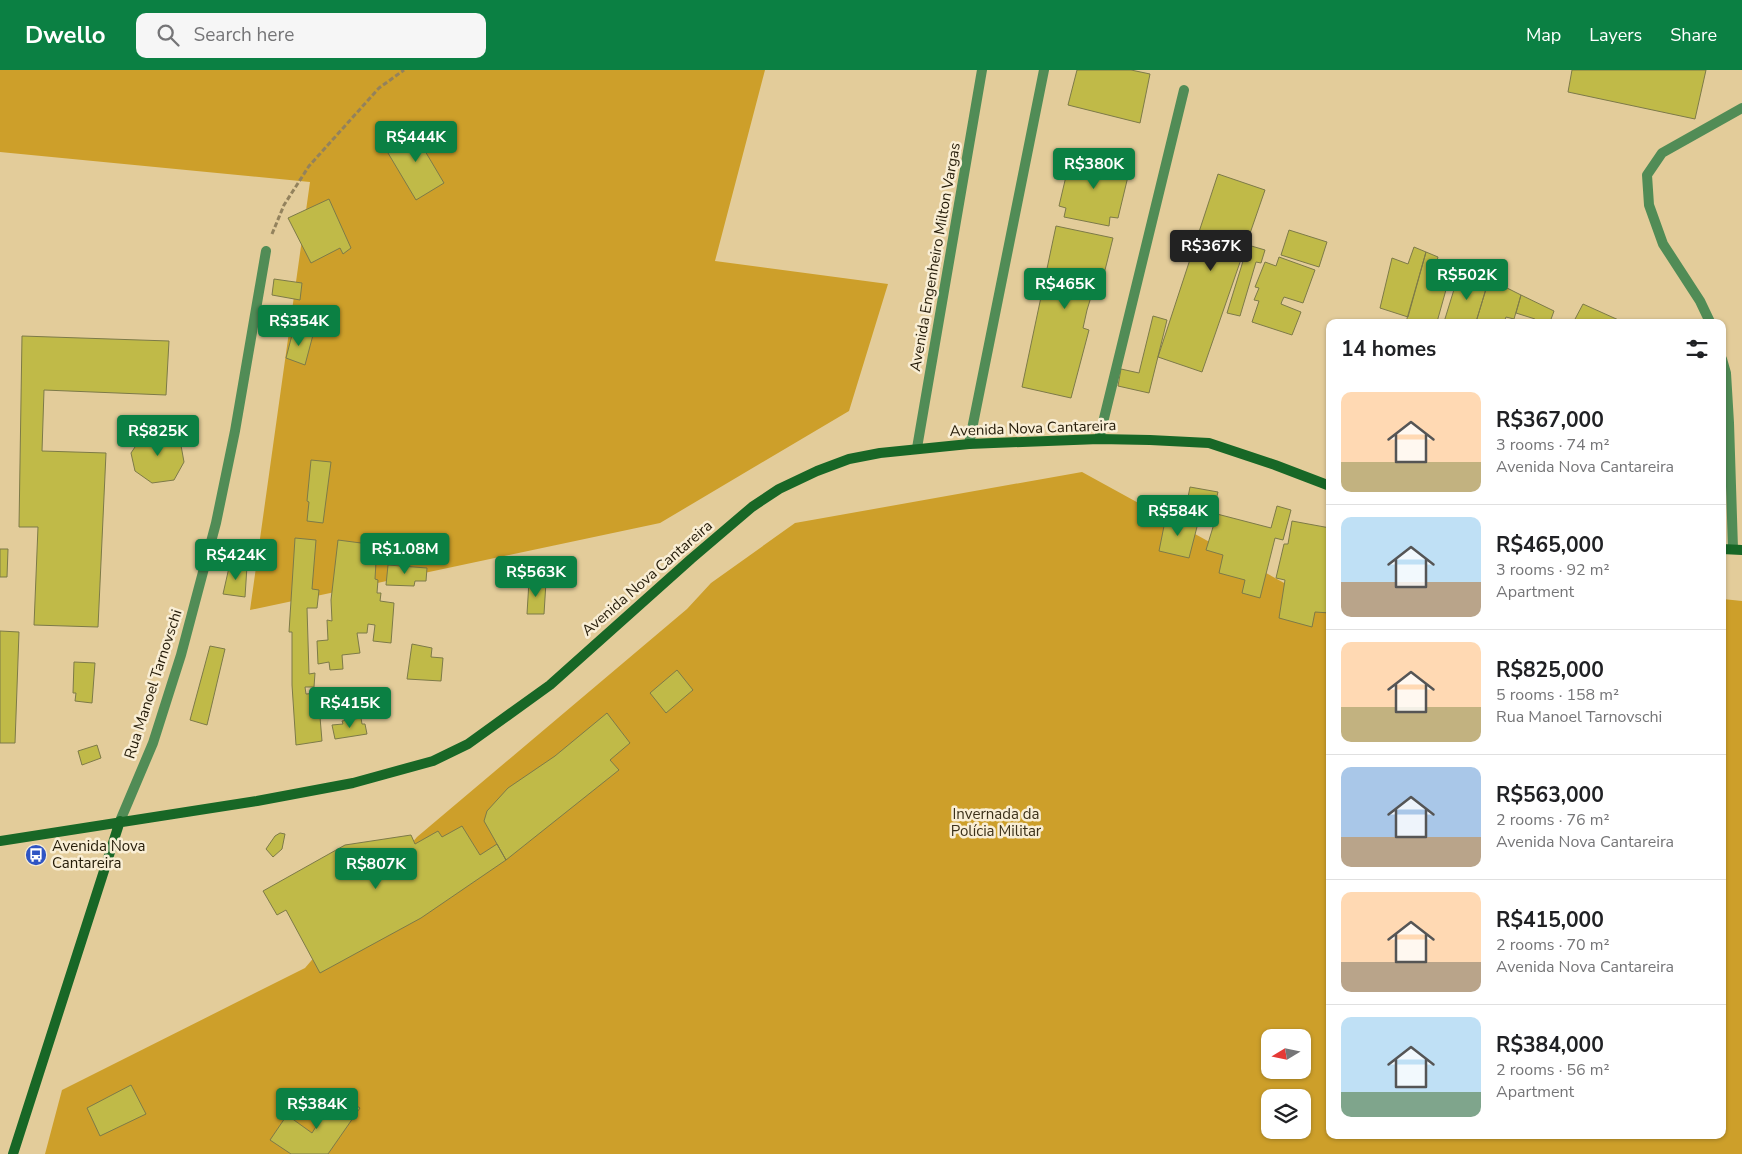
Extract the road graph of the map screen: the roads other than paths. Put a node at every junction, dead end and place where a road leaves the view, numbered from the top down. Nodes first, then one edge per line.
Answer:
1 (982, 70) edge
2 (1044, 70) edge
3 (1184, 90) dead end
4 (1742, 108) edge
5 (266, 251) road end
6 (1709, 319) edge
7 (1726, 373) edge
8 (1099, 439) junction
9 (969, 444) junction
10 (917, 448) junction
11 (1326, 484) edge
12 (1732, 550) edge
13 (120, 821) junction
14 (0, 841) edge
15 (13, 1154) edge

1 - 10 street, Avenida Engenheiro Milton Vargas
2 - 9 street
3 - 8 street
4 - 6 street
5 - 13 street, Rua Manoel Tarnovschi
7 - 12 street
8 - 9 main road, Avenida Nova Cantareira
8 - 11 main road, Avenida Nova Cantareira
9 - 10 main road, Avenida Nova Cantareira
10 - 13 main road, Avenida Nova Cantareira
13 - 14 main road, Avenida Nova Cantareira
13 - 15 main road

